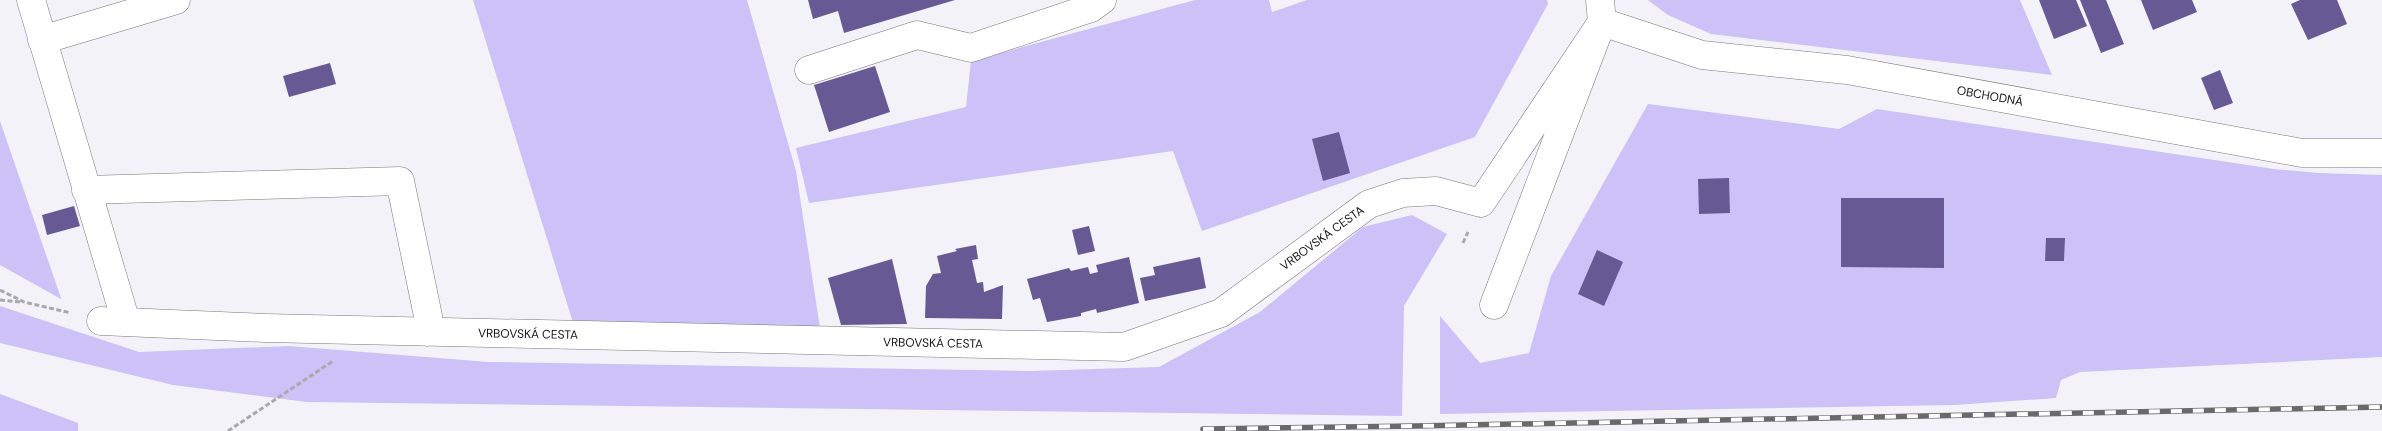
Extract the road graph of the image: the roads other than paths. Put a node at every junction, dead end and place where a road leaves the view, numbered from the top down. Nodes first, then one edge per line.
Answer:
1 (31, 0) edge
2 (176, 0) edge
3 (1102, 0) edge
4 (1601, 11) edge
5 (42, 40) junction
6 (809, 70) dead end
7 (2382, 153) edge
8 (86, 190) junction
9 (1494, 305) dead end
10 (426, 332) junction

1 - 5 street
2 - 5 street
3 - 6 street
4 - 7 street, OBCHODNÁ
4 - 9 street
4 - 10 street, VRBOVSKÁ CESTA
5 - 8 street
8 - 10 street, VRBOVSKÁ CESTA
8 - 10 street

